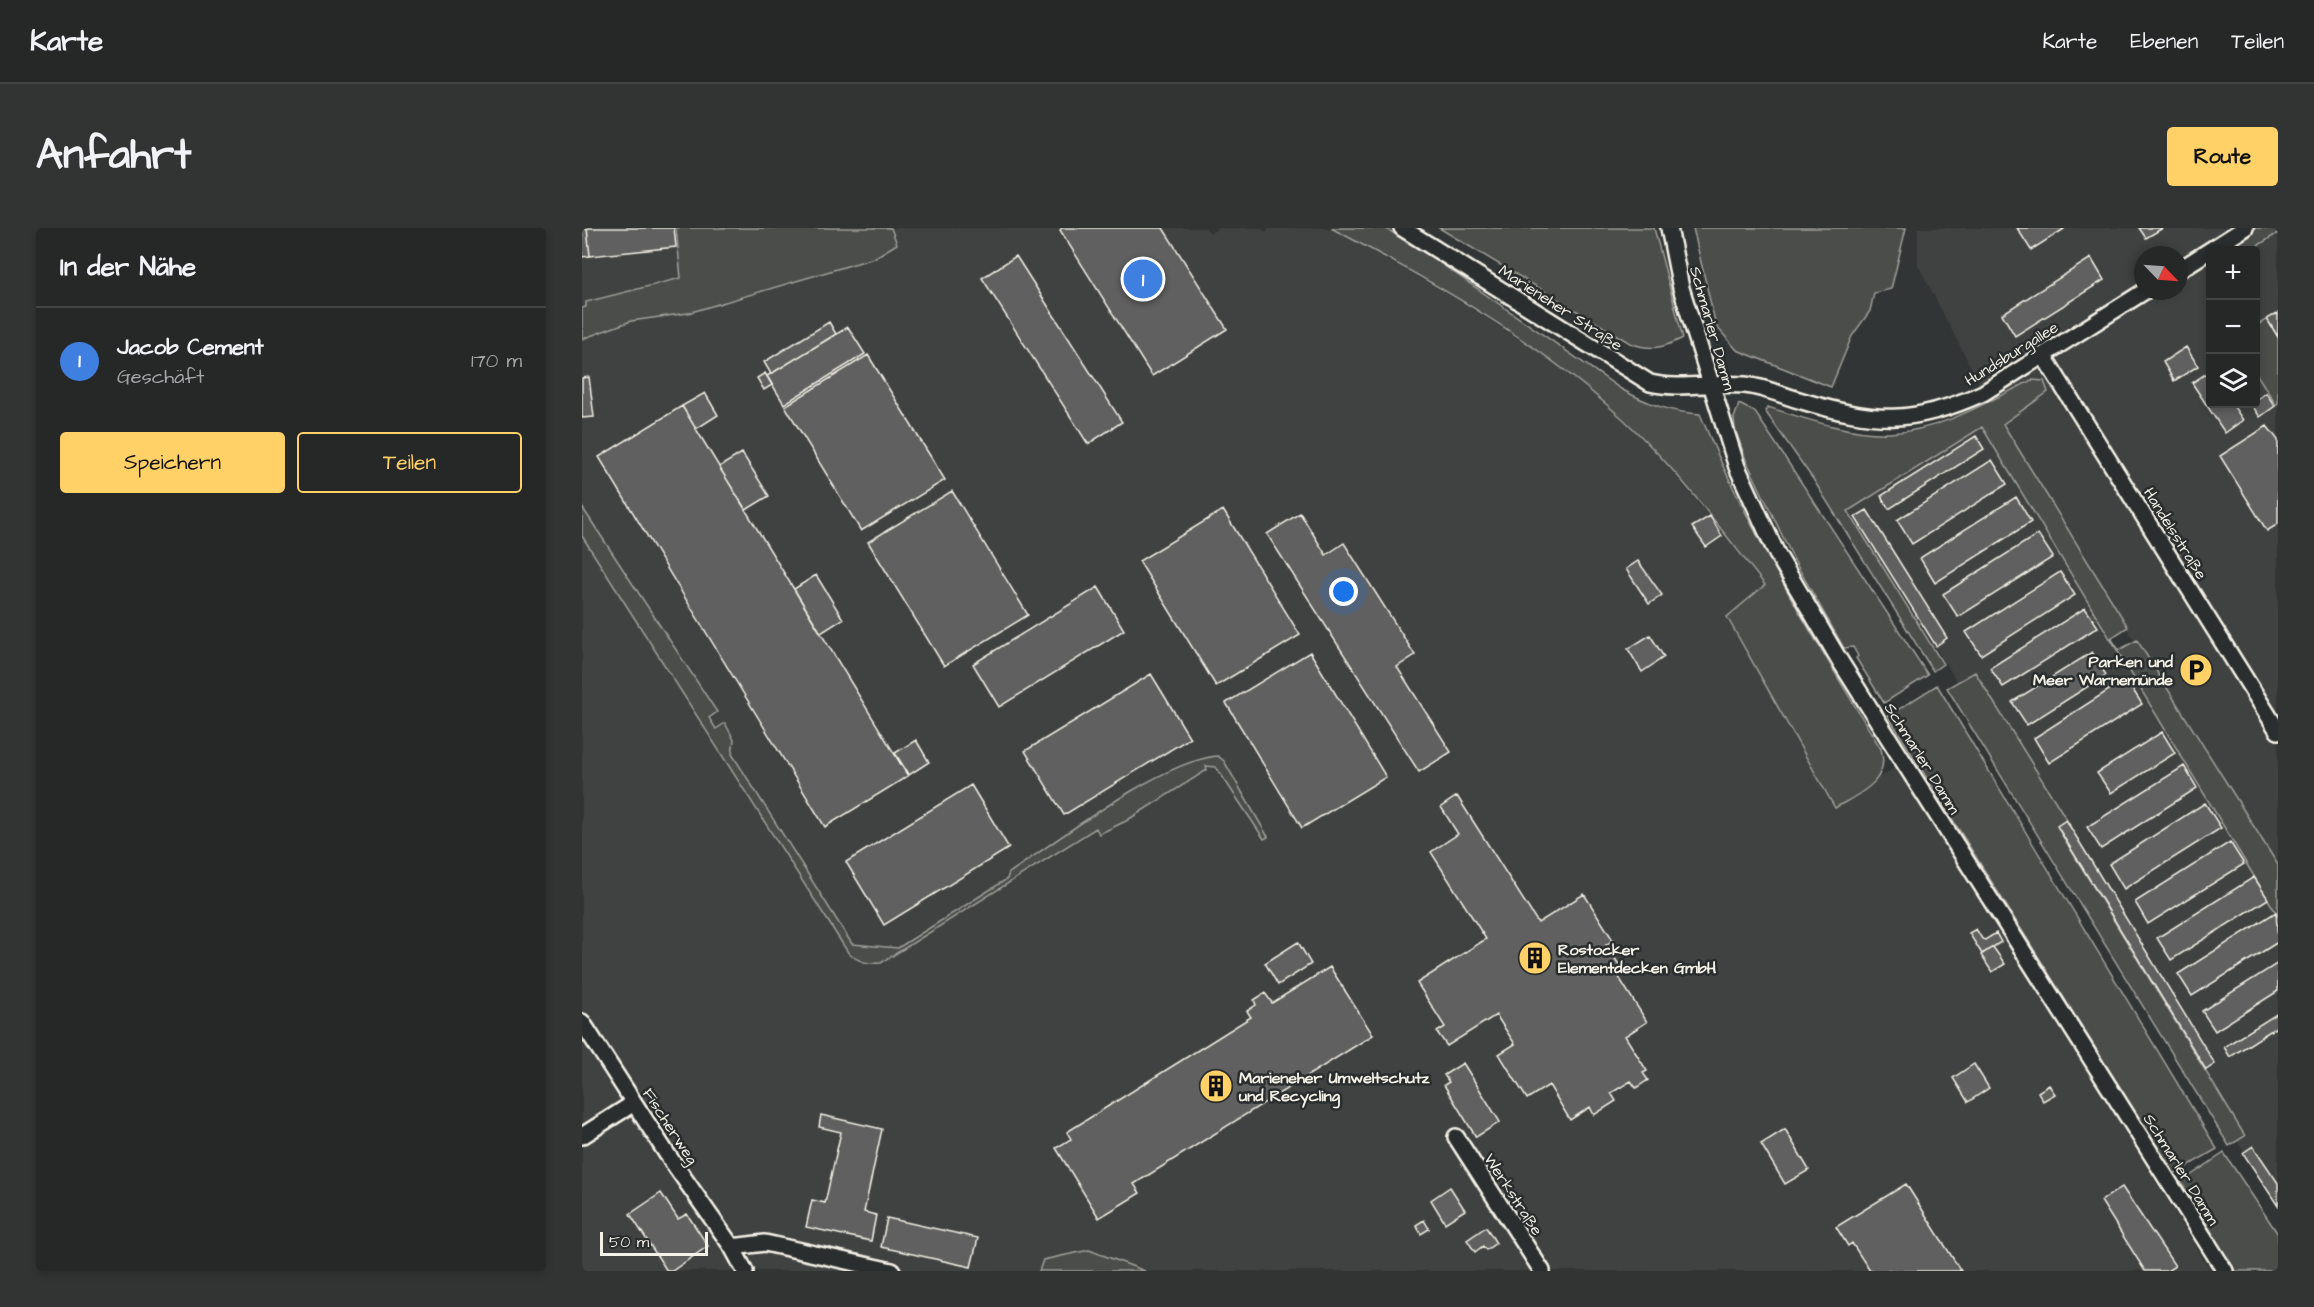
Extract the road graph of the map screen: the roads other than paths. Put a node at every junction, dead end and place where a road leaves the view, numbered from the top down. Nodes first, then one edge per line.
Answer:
1 (1402, 228) edge
2 (1670, 228) edge
3 (2246, 228) edge
4 (2188, 264) edge
5 (2134, 298) edge
6 (2043, 355) junction
7 (1710, 383) junction
8 (2278, 731) edge
9 (582, 1022) edge
10 (634, 1103) junction
11 (582, 1136) edge
12 (1456, 1137) dead end
13 (732, 1247) junction
14 (745, 1271) edge
15 (892, 1271) edge
16 (1542, 1271) edge
17 (2224, 1271) edge

1 - 7 street, Marieneher Straße
2 - 7 street, Schmarler Damm
3 - 4 street
5 - 6 street, Hundsburgallee
6 - 7 street, Hundsburgallee
6 - 8 street, Handelsstraße
7 - 17 street, Schmarler Damm
9 - 10 street, Fischerweg
10 - 11 street
10 - 13 street, Fischerweg
12 - 16 street, Werkstraße
13 - 14 street, Fischerweg
13 - 15 street

